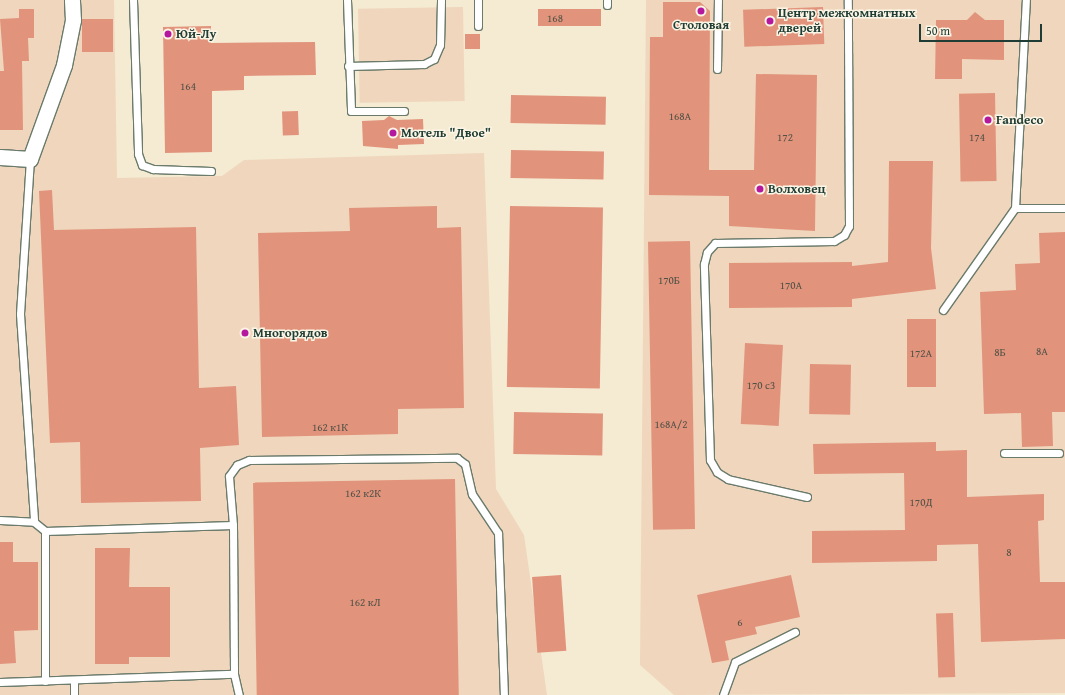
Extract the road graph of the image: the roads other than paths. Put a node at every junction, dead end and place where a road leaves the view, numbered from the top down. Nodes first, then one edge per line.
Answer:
1 (72, 0) edge
2 (134, 0) edge
3 (347, 0) edge
4 (441, 0) edge
5 (478, 0) edge
6 (718, 0) edge
7 (848, 0) edge
8 (1026, 0) edge
9 (478, 26) dead end
10 (348, 66) junction
11 (717, 69) dead end
12 (404, 111) dead end
13 (0, 157) edge
14 (30, 159) junction
15 (211, 171) dead end
16 (1015, 208) junction
17 (1065, 208) edge
18 (943, 310) dead end
19 (1004, 453) dead end
20 (1059, 453) dead end
21 (807, 497) dead end
22 (0, 520) edge
23 (34, 522) junction
24 (233, 525) junction
25 (45, 531) junction
26 (795, 632) dead end
27 (234, 674) junction
28 (74, 680) junction
29 (45, 681) junction
30 (0, 682) edge
31 (74, 695) edge
32 (239, 695) edge
33 (504, 695) edge
34 (723, 695) edge

1 - 14 street
2 - 15 lane
3 - 10 lane
4 - 10 lane
5 - 9 lane
6 - 11 lane
7 - 21 lane
8 - 16 lane
10 - 12 lane
13 - 14 street
14 - 23 lane
16 - 17 lane
16 - 18 lane
19 - 20 lane
22 - 23 lane
23 - 25 lane
24 - 25 lane
24 - 27 lane
24 - 33 lane
25 - 29 lane
26 - 34 lane
27 - 28 lane
27 - 32 lane
28 - 29 lane
28 - 31 lane
29 - 30 lane

